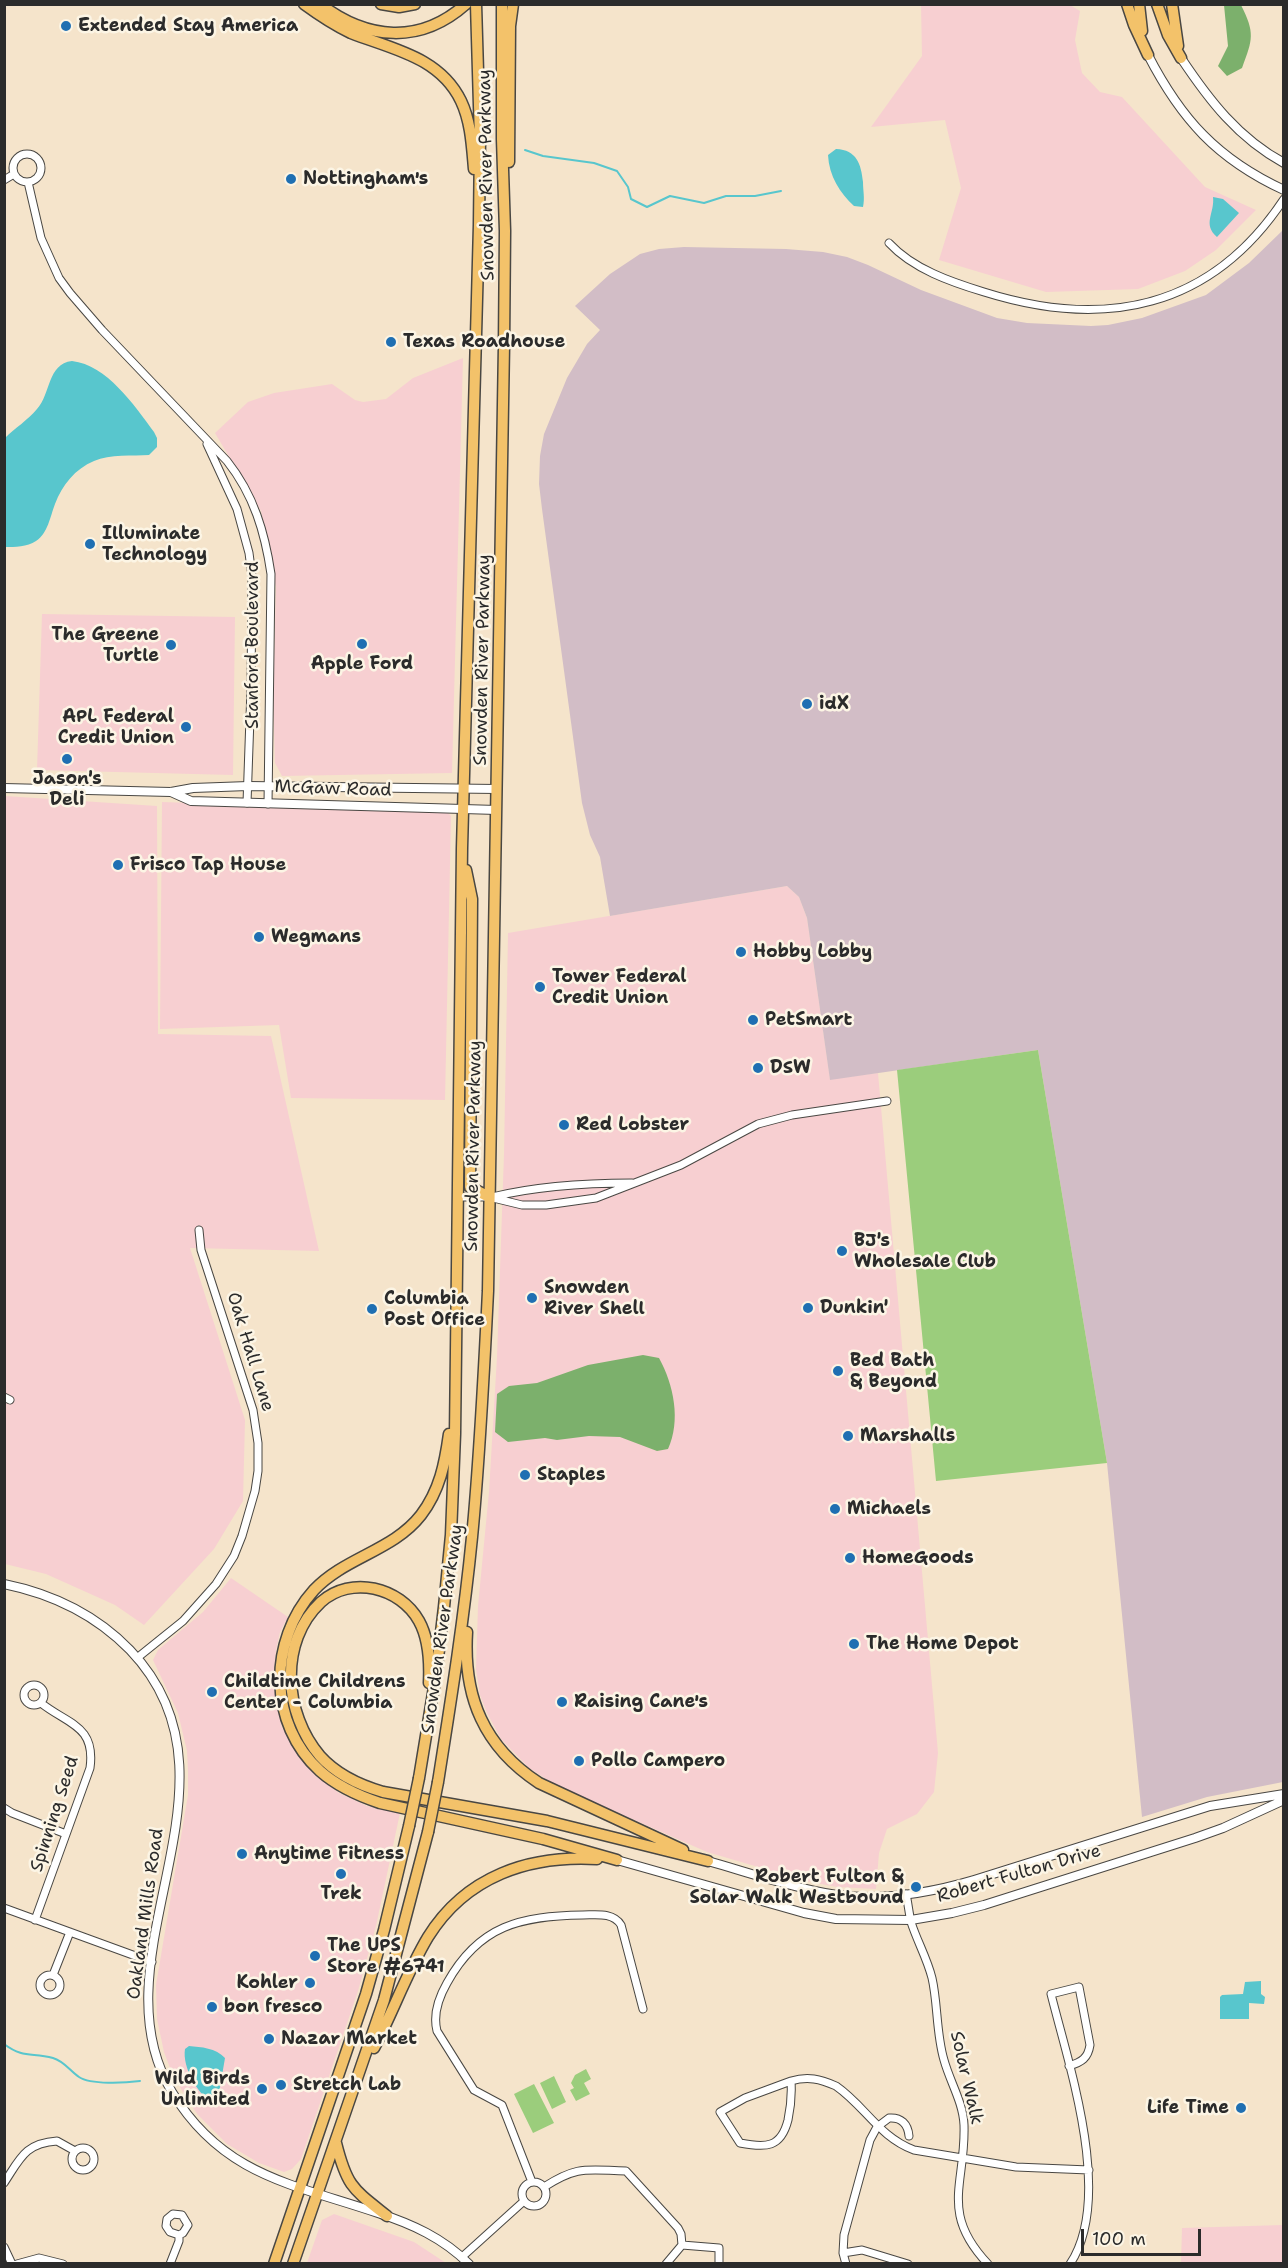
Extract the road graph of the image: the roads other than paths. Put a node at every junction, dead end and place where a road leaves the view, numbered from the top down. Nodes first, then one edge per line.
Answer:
1 (304, 4) edge
2 (320, 4) edge
3 (381, 4) edge
4 (415, 4) edge
5 (466, 4) edge
6 (476, 4) edge
7 (502, 4) edge
8 (513, 4) edge
9 (1127, 4) edge
10 (1139, 4) edge
11 (1157, 4) edge
12 (1172, 4) edge
13 (1148, 54) junction
14 (1181, 58) junction
15 (1284, 163) edge
16 (14, 174) junction
17 (4, 180) edge
18 (28, 182) junction
19 (1284, 190) edge
20 (1284, 199) edge
21 (479, 225) junction
22 (505, 231) junction
23 (889, 243) dead end
24 (201, 434) junction
25 (248, 786) junction
26 (268, 786) junction
27 (4, 788) edge
28 (464, 788) junction
29 (497, 789) junction
30 (171, 792) junction
31 (247, 803) junction
32 (268, 804) junction
33 (463, 809) junction
34 (497, 810) junction
35 (462, 848) junction
36 (887, 1101) dead end
37 (636, 1183) junction
38 (458, 1197) junction
39 (489, 1197) junction
40 (200, 1230) dead end
41 (456, 1373) junction
42 (472, 1538) junction
43 (4, 1584) edge
44 (137, 1658) junction
45 (41, 1703) dead end
46 (427, 1734) junction
47 (1284, 1794) edge
48 (1284, 1800) edge
49 (4, 1808) edge
50 (66, 1834) junction
51 (617, 1860) junction
52 (708, 1861) junction
53 (906, 1894) junction
54 (4, 1908) edge
55 (35, 1920) junction
56 (911, 1920) junction
57 (70, 1932) junction
58 (152, 1962) junction
59 (53, 1975) dead end
60 (643, 2009) dead end
61 (1069, 2066) junction
62 (359, 2078) junction
63 (791, 2081) junction
64 (878, 2127) junction
65 (909, 2136) dead end
66 (336, 2142) junction
67 (75, 2151) dead end
68 (962, 2160) junction
69 (1089, 2170) junction
70 (532, 2182) junction
71 (4, 2183) edge
72 (301, 2187) junction
73 (544, 2187) junction
74 (318, 2192) junction
75 (524, 2201) junction
76 (387, 2216) junction
77 (179, 2235) dead end
78 (682, 2245) junction
79 (4, 2247) edge
80 (843, 2253) junction
81 (466, 2260) edge
82 (12, 2264) edge
83 (17, 2264) edge
84 (63, 2264) edge
85 (170, 2264) edge
86 (274, 2264) edge
87 (294, 2264) edge
88 (666, 2264) edge
89 (719, 2264) edge
90 (846, 2264) edge
91 (908, 2264) edge
92 (988, 2264) edge
93 (1070, 2264) edge

1 - 21 main road
2 - 5 main road
3 - 4 main road
6 - 21 main road, Snowden River Parkway
7 - 22 main road, Snowden River Parkway
8 - 22 main road
9 - 13 main road
10 - 13 main road
11 - 14 main road
12 - 14 main road
13 - 19 street
14 - 15 street
16 - 17 street
16 - 18 street
16 - 18 street
18 - 24 street, Stanford Boulevard
20 - 23 street
21 - 28 main road, Snowden River Parkway
22 - 29 main road, Snowden River Parkway
24 - 25 street, Stanford Boulevard
24 - 26 street, Stanford Boulevard
25 - 26 street, McGaw Road
25 - 30 street, McGaw Road
25 - 31 street, Stanford Boulevard
26 - 28 street, McGaw Road
26 - 32 street, Stanford Boulevard
27 - 30 street, McGaw Road
28 - 29 street, McGaw Road
28 - 33 main road, Snowden River Parkway
29 - 34 main road, Snowden River Parkway
30 - 31 street, McGaw Road
31 - 32 street, McGaw Road
32 - 33 street, McGaw Road
33 - 34 street, McGaw Road
33 - 35 main road, Snowden River Parkway
34 - 39 main road, Snowden River Parkway
35 - 38 main road, Snowden River Parkway
35 - 39 main road
36 - 37 street
37 - 39 street
37 - 39 street
38 - 39 street
38 - 41 main road, Snowden River Parkway
39 - 42 main road, Snowden River Parkway
40 - 44 street, Oak Hall Lane
41 - 46 main road, Snowden River Parkway
41 - 51 main road
42 - 52 main road
42 - 62 main road, Snowden River Parkway, bridge
43 - 44 street, Oakland Mills Road
44 - 58 street, Oakland Mills Road
45 - 50 street, Spinning Seed
46 - 52 main road
46 - 72 main road, Snowden River Parkway, bridge
47 - 53 street, Robert Fulton Drive
48 - 56 street, Robert Fulton Drive
49 - 50 street
50 - 55 street, Spinning Seed
51 - 56 street, Robert Fulton Drive
51 - 62 main road
52 - 53 street, Robert Fulton Drive
53 - 56 street, Solar Walk
54 - 55 street
55 - 57 street
56 - 68 street, Solar Walk
57 - 58 street
57 - 59 street
58 - 72 street, Oakland Mills Road
60 - 70 street
61 - 61 street
61 - 69 street
62 - 66 main road, Snowden River Parkway
63 - 63 street
63 - 64 street
64 - 65 street
64 - 68 street
64 - 80 street
66 - 74 main road, Snowden River Parkway
66 - 76 main road
67 - 71 street
68 - 69 street
68 - 92 street, Solar Walk
69 - 93 street
70 - 73 street
70 - 75 street
72 - 74 street, Oakland Mills Road
72 - 86 main road, Snowden River Parkway
73 - 75 street
73 - 78 street
74 - 76 street, Oakland Mills Road
74 - 87 main road, Snowden River Parkway
75 - 81 street
76 - 81 street, Oakland Mills Road
77 - 85 street
78 - 88 street
78 - 89 street
79 - 82 street
80 - 90 street
80 - 91 street
83 - 84 street

